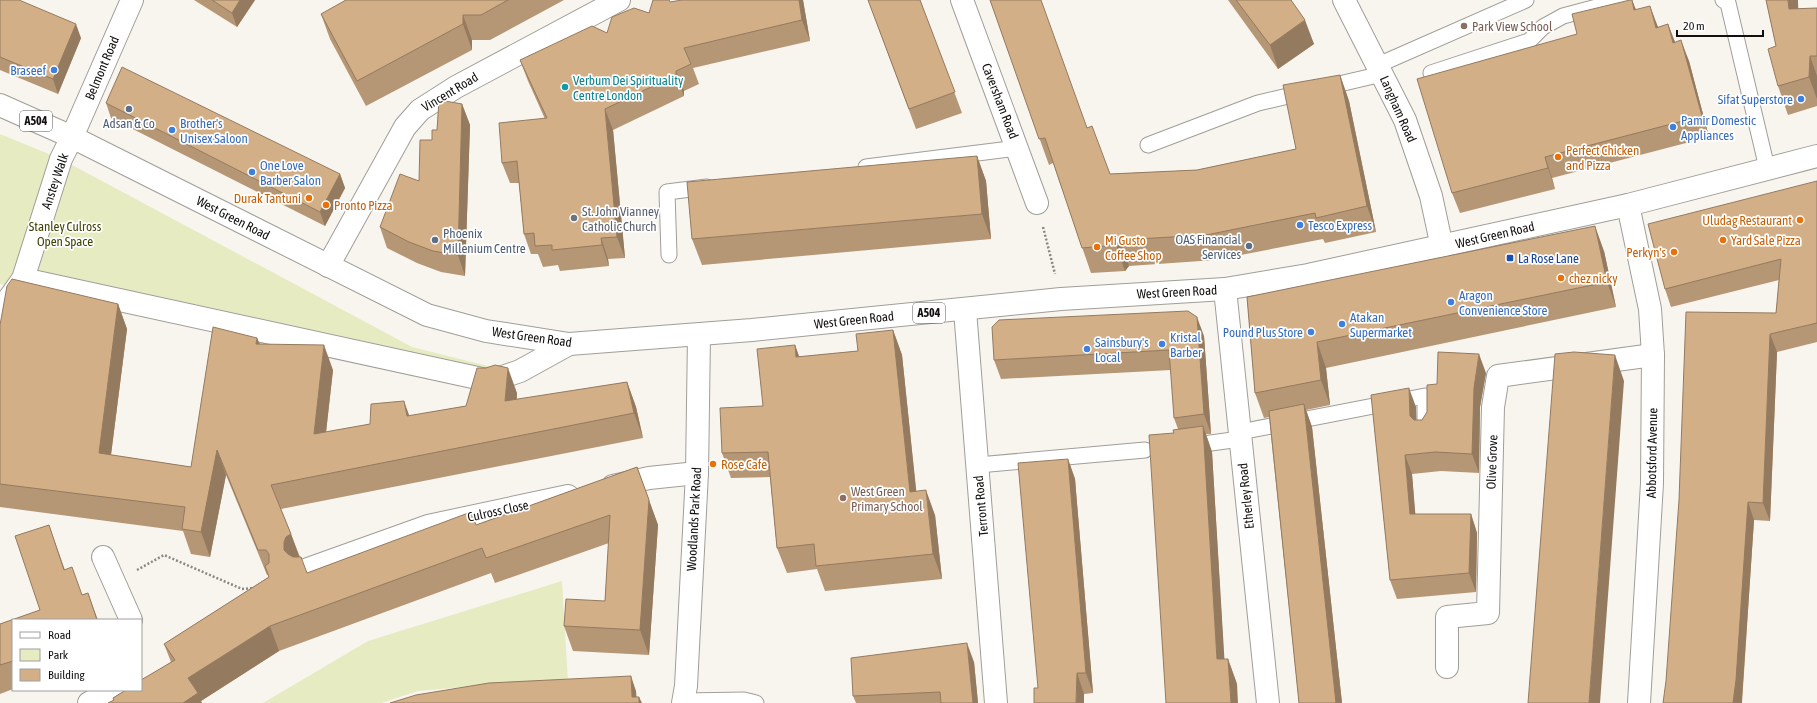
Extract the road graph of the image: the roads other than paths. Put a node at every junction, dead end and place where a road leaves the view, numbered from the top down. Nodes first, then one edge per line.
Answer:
1 (132, 0) edge
2 (619, 0) edge
3 (962, 0) edge
4 (1344, 0) edge
5 (1526, 0) edge
6 (1623, 0) edge
7 (1723, 0) edge
8 (1380, 69) junction
9 (1431, 73) edge
10 (0, 104) edge
11 (72, 137) junction
12 (1148, 145) dead end
13 (1018, 148) junction
14 (1817, 156) edge
15 (854, 168) edge
16 (1767, 168) junction
17 (721, 185) edge
18 (1037, 203) road end
19 (1628, 205) junction
20 (1442, 247) junction
21 (670, 255) dead end
22 (328, 266) junction
23 (22, 279) junction
24 (1225, 289) junction
25 (965, 310) junction
26 (0, 311) edge
27 (699, 335) junction
28 (569, 344) junction
29 (1653, 355) junction
30 (1425, 431) edge
31 (1240, 436) junction
32 (1176, 447) edge
33 (1145, 450) dead end
34 (978, 465) junction
35 (697, 473) junction
36 (103, 557) dead end
37 (305, 570) edge
38 (131, 619) edge
39 (1447, 667) dead end
40 (110, 691) edge
41 (683, 702) edge
42 (88, 703) edge
43 (756, 703) edge
44 (996, 703) edge
45 (1268, 703) edge
46 (1639, 703) edge

1 - 11 street, Belmont Road
2 - 22 street, Vincent Road
3 - 13 street, Caversham Road
4 - 8 street, Langham Road
5 - 8 lane
6 - 9 lane
7 - 16 lane
8 - 12 lane
8 - 20 street, Langham Road
10 - 11 street, West Green Road / A504
11 - 22 street, West Green Road / A504
11 - 23 street, Anstey Walk
13 - 15 lane
13 - 18 street, Caversham Road
14 - 16 street, West Green Road / A504
16 - 19 street, West Green Road / A504
17 - 21 lane
19 - 20 street, West Green Road / A504
19 - 29 street, Abbotsford Avenue
20 - 24 street, West Green Road / A504
22 - 28 street, West Green Road / A504
23 - 26 street, Anstey Walk
23 - 28 street
24 - 25 street, West Green Road / A504
24 - 31 street, Etherley Road
25 - 27 street, West Green Road / A504
25 - 34 street, Terront Road
27 - 28 street, West Green Road / A504
27 - 35 street, Woodlands Park Road
29 - 39 street, Olive Grove
29 - 46 street, Abbotsford Avenue
30 - 31 lane
31 - 32 lane
31 - 45 street, Etherley Road
33 - 34 lane
34 - 44 street, Terront Road
35 - 37 street, Culross Close
35 - 41 street, Woodlands Park Road
36 - 38 street
40 - 42 street
41 - 43 lane

